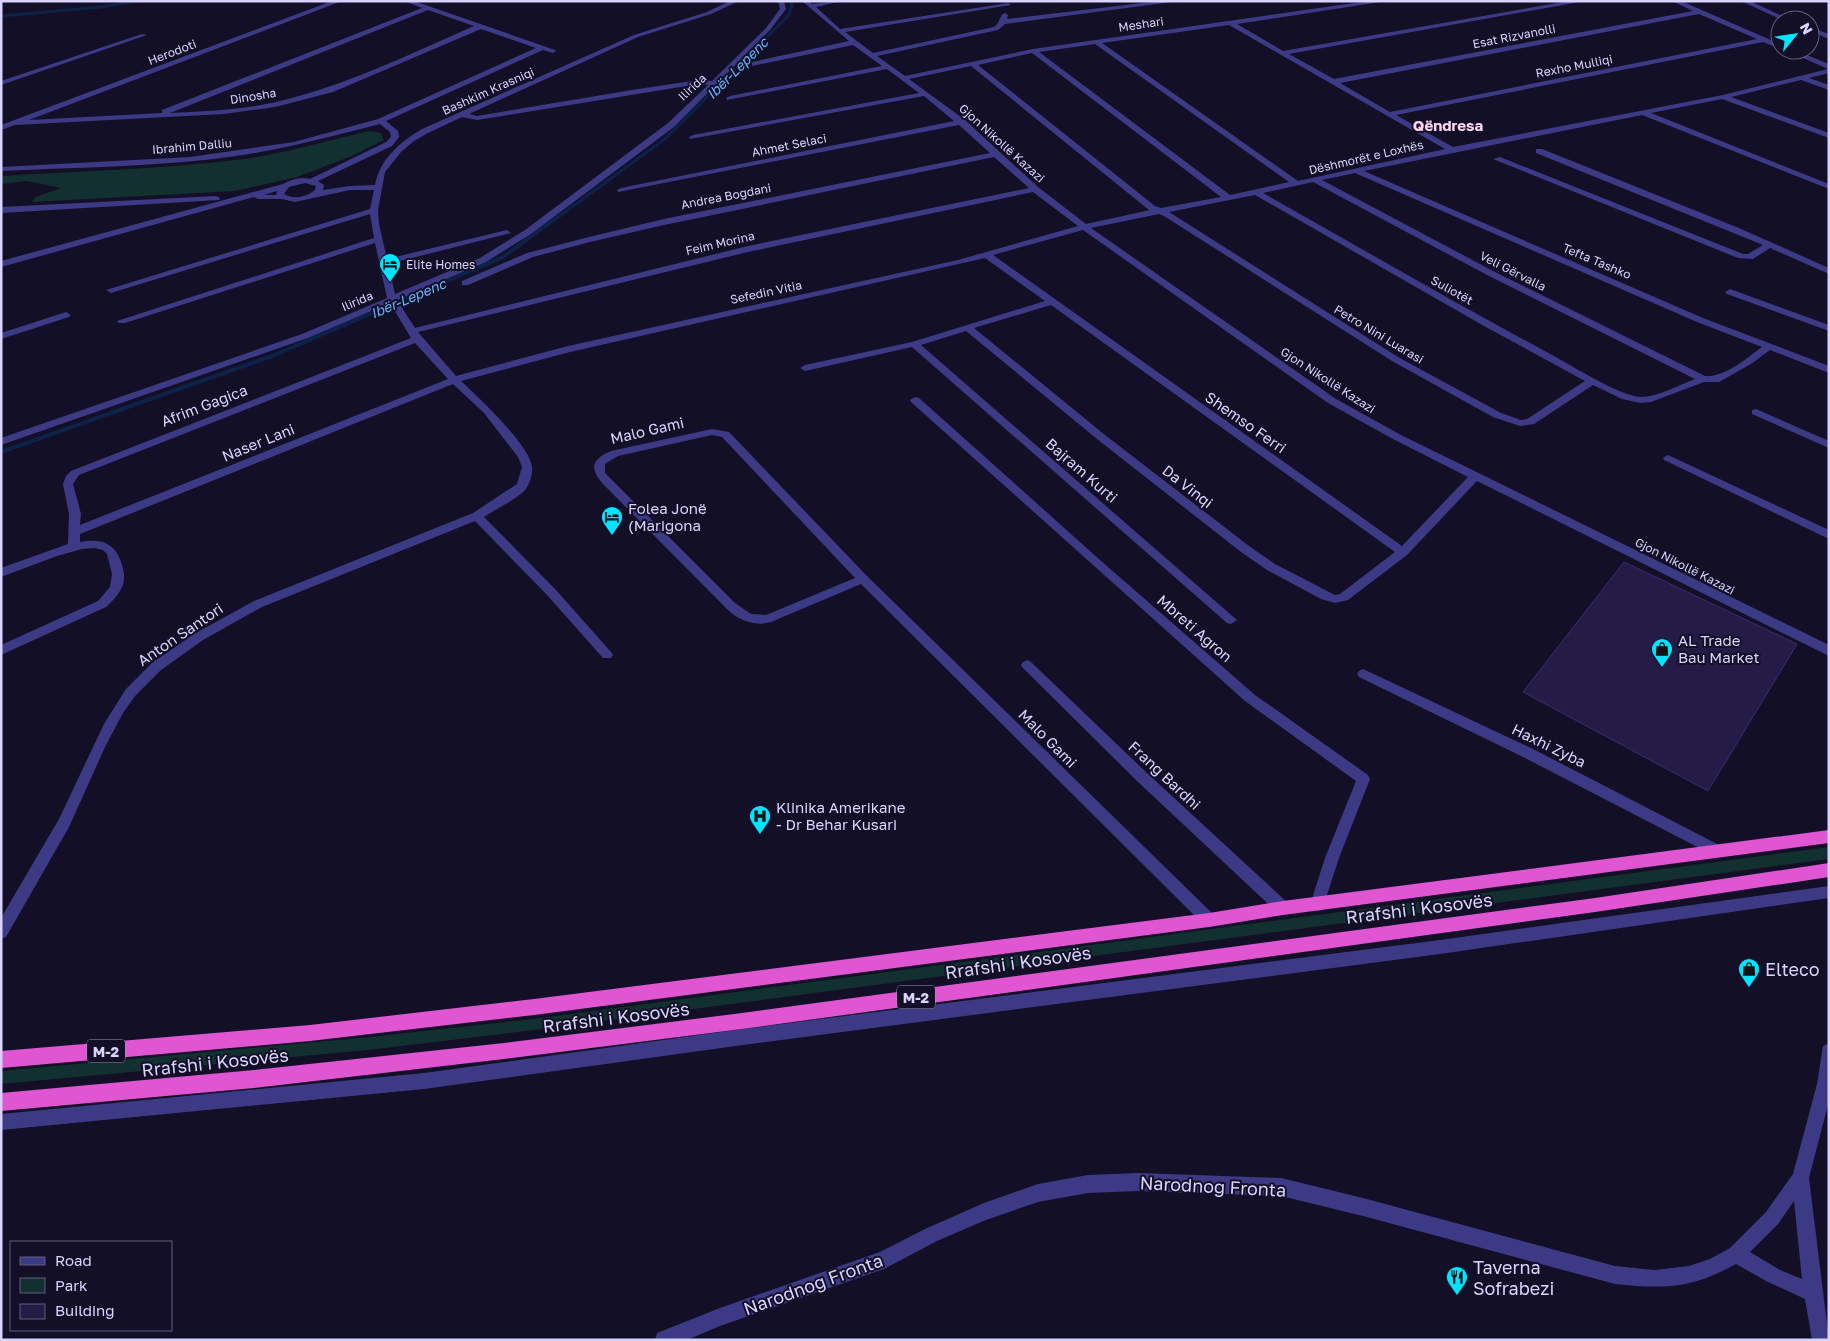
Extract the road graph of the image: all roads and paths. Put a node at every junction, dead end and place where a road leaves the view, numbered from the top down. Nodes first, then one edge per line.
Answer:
1 (339, 1) edge
2 (407, 1) edge
3 (736, 1) edge
4 (781, 1) edge
5 (838, 1) edge
6 (1176, 1) edge
7 (1384, 1) edge
8 (1582, 1) edge
9 (1675, 1) edge
10 (1744, 1) edge
11 (1008, 3) edge
12 (807, 4) edge
13 (428, 8) junction
14 (1699, 12) junction
15 (1770, 12) edge
16 (1002, 22) junction
17 (1230, 23) junction
18 (481, 26) junction
19 (839, 31) junction
20 (144, 35) dead end
21 (1763, 40) junction
22 (855, 42) junction
23 (1096, 42) junction
24 (1770, 43) edge
25 (543, 47) junction
26 (552, 50) dead end
27 (1033, 50) junction
28 (1282, 53) junction
29 (871, 54) junction
30 (1812, 60) edge
31 (972, 63) junction
32 (755, 64) dead end
33 (888, 67) junction
34 (1829, 67) edge
35 (1829, 71) edge
36 (904, 78) junction
37 (1804, 79) junction
38 (1332, 82) junction
39 (1, 83) edge
40 (715, 83) junction
41 (1829, 88) edge
42 (925, 94) junction
43 (1723, 97) junction
44 (730, 98) dead end
45 (60, 106) junction
46 (1641, 112) junction
47 (1389, 114) junction
48 (462, 115) junction
49 (155, 116) junction
50 (69, 120) junction
51 (381, 120) junction
52 (962, 122) junction
53 (14, 123) junction
54 (1, 128) edge
55 (1829, 136) edge
56 (693, 137) dead end
57 (1452, 150) junction
58 (1539, 151) dead end
59 (997, 154) junction
60 (1497, 159) dead end
61 (1, 169) edge
62 (1358, 172) junction
63 (1315, 180) junction
64 (316, 183) junction
65 (379, 183) junction
66 (1297, 184) junction
67 (286, 186) junction
68 (1829, 187) edge
69 (1035, 189) junction
70 (621, 190) dead end
71 (1256, 192) junction
72 (316, 194) junction
73 (240, 197) junction
74 (282, 197) junction
75 (1228, 198) junction
76 (144, 202) junction
77 (28, 209) junction
78 (1, 210) edge
79 (374, 210) junction
80 (1160, 212) junction
81 (1, 215) edge
82 (137, 226) junction
83 (1084, 227) junction
84 (507, 233) dead end
85 (379, 240) junction
86 (1770, 245) junction
87 (987, 255) junction
88 (385, 262) junction
89 (1, 264) edge
90 (1829, 271) edge
91 (465, 283) dead end
92 (111, 290) dead end
93 (1730, 292) dead end
94 (392, 299) junction
95 (1050, 302) junction
96 (66, 315) dead end
97 (122, 321) dead end
98 (968, 328) junction
99 (1829, 328) edge
100 (415, 335) junction
101 (1, 336) edge
102 (914, 344) junction
103 (1768, 347) junction
104 (805, 368) dead end
105 (1829, 370) edge
106 (1703, 379) junction
107 (454, 380) junction
108 (1592, 381) junction
109 (916, 400) dead end
110 (1756, 412) dead end
111 (1, 442) edge
112 (1829, 445) edge
113 (1668, 458) dead end
114 (1476, 475) junction
115 (477, 516) junction
116 (74, 532) junction
117 (1829, 535) edge
118 (74, 547) junction
119 (1403, 552) junction
120 (1, 572) edge
121 (863, 580) junction
122 (1231, 620) dead end
123 (1, 650) edge
124 (1829, 651) edge
125 (607, 655) dead end
126 (1027, 664) dead end
127 (1363, 674) dead end
128 (1829, 836) edge
129 (1718, 851) junction
130 (1829, 870) edge
131 (1829, 892) edge
132 (1317, 905) junction
133 (1283, 908) junction
134 (1209, 920) junction
135 (1, 932) edge
136 (1829, 1051) edge
137 (1, 1060) edge
138 (1, 1102) edge
139 (1, 1122) edge
140 (1800, 1178) junction
141 (1736, 1254) junction
142 (1813, 1293) junction
143 (664, 1340) edge
144 (1821, 1340) edge

1 - 45 street, Herodoti
2 - 13 street
3 - 48 street, Bashkim Krasniqi
4 - 40 street, Ilirida
5 - 12 street
6 - 16 street
7 - 17 street, Meshari
8 - 28 street
9 - 14 street
10 - 15 street
11 - 16 street
11 - 19 street
12 - 19 street, Gjon Nikollë Kazazi
13 - 18 street
13 - 49 street
14 - 21 street
14 - 38 street, Esat Rizvanolli
16 - 29 street
17 - 23 street, Meshari
17 - 28 street
18 - 25 street
18 - 49 street, Dinosha
19 - 22 street, Gjon Nikollë Kazazi
20 - 39 street
21 - 24 street
21 - 47 street, Rexho Mulliqi
22 - 29 street, Gjon Nikollë Kazazi
22 - 32 street
23 - 27 street, Meshari
23 - 66 street
25 - 26 street
25 - 51 street, Ibrahim Dalliu
27 - 31 street, Meshari
27 - 75 street
28 - 38 street
29 - 33 street, Gjon Nikollë Kazazi
30 - 34 street
31 - 36 street, Meshari
31 - 80 street, Petro Nini Luarasi
33 - 36 street, Gjon Nikollë Kazazi
33 - 44 street
35 - 37 street, Dëshmorët e Loxhës
36 - 42 street, Gjon Nikollë Kazazi
37 - 41 street
37 - 43 street, Dëshmorët e Loxhës
38 - 47 street
40 - 48 street
40 - 94 street, Ilirida
42 - 52 street, Gjon Nikollë Kazazi
42 - 56 street
43 - 46 street, Dëshmorët e Loxhës
43 - 55 street
45 - 50 street
45 - 53 street, Herodoti
46 - 57 street, Dëshmorët e Loxhës
46 - 68 street
47 - 57 street
48 - 65 street, Bashkim Krasniqi
49 - 50 street, Dinosha
50 - 53 street, Dinosha
51 - 61 street, Ibrahim Dalliu
51 - 64 street
52 - 59 street, Gjon Nikollë Kazazi
52 - 70 street, Ahmet Selaci
53 - 54 street
57 - 62 street, Dëshmorët e Loxhës
58 - 86 street
59 - 69 street, Gjon Nikollë Kazazi
59 - 91 street, Andrea Bogdani
60 - 86 street
62 - 63 street, Dëshmorët e Loxhës
62 - 103 street, Tefta Tashko
63 - 66 street, Dëshmorët e Loxhës
63 - 106 street, Veli Gërvalla
64 - 65 street
64 - 67 street
64 - 72 street
65 - 72 street
65 - 79 street, Bashkim Krasniqi
66 - 71 street, Dëshmorët e Loxhës
67 - 73 street
67 - 74 street
69 - 83 street, Gjon Nikollë Kazazi
69 - 100 street, Feim Morina
71 - 75 street, Dëshmorët e Loxhës
71 - 108 street, Suliotët
72 - 74 street
73 - 74 street
73 - 76 street
73 - 82 street
75 - 80 street, Dëshmorët e Loxhës
76 - 77 street
76 - 82 street
77 - 78 street
77 - 81 street
79 - 85 street, Bashkim Krasniqi
79 - 92 street
80 - 83 street, Dëshmorët e Loxhës
80 - 108 street, Petro Nini Luarasi
82 - 89 street
83 - 87 street, Sefedin Vitia
83 - 114 street, Gjon Nikollë Kazazi
84 - 88 street
85 - 88 street, Bashkim Krasniqi
85 - 97 street
86 - 90 street
87 - 95 street, Shemso Ferri
87 - 107 street, Sefedin Vitia
88 - 94 street, Bashkim Krasniqi
93 - 99 street
94 - 100 street, Anton Santori
94 - 111 street, Ilirida
95 - 98 street
95 - 119 street, Shemso Ferri
96 - 101 street
98 - 102 street
98 - 119 street, Da Vinqi
100 - 107 street, Anton Santori
100 - 116 street, Afrim Gagica
102 - 104 street
102 - 122 street, Bajram Kurti
103 - 105 street, Tefta Tashko
103 - 106 street
106 - 108 street, Suliotët
107 - 115 street, Anton Santori
107 - 116 street, Naser Lani
109 - 132 street, Mbreti Agron
110 - 112 street
113 - 117 street
114 - 119 street
114 - 124 street, Gjon Nikollë Kazazi
115 - 125 street
115 - 135 street, Anton Santori
116 - 118 street, Afrim Gagica
118 - 120 street
118 - 123 street
121 - 121 street, Malo Gami
121 - 134 street, Malo Gami
126 - 133 street, Frang Bardhi
127 - 129 street, Haxhi Zyba
128 - 129 highway, Rrafshi i Kosovës / M-2
129 - 132 highway, Rrafshi i Kosovës / M-2
130 - 138 highway, Rrafshi i Kosovës / M-2
131 - 139 street
132 - 133 highway, Rrafshi i Kosovës / M-2
133 - 134 highway, Rrafshi i Kosovës / M-2
134 - 137 highway, Rrafshi i Kosovës / M-2
136 - 140 street
140 - 141 street, Narodnog Fronta
140 - 142 street
141 - 142 street
141 - 143 street, Narodnog Fronta
142 - 144 street

